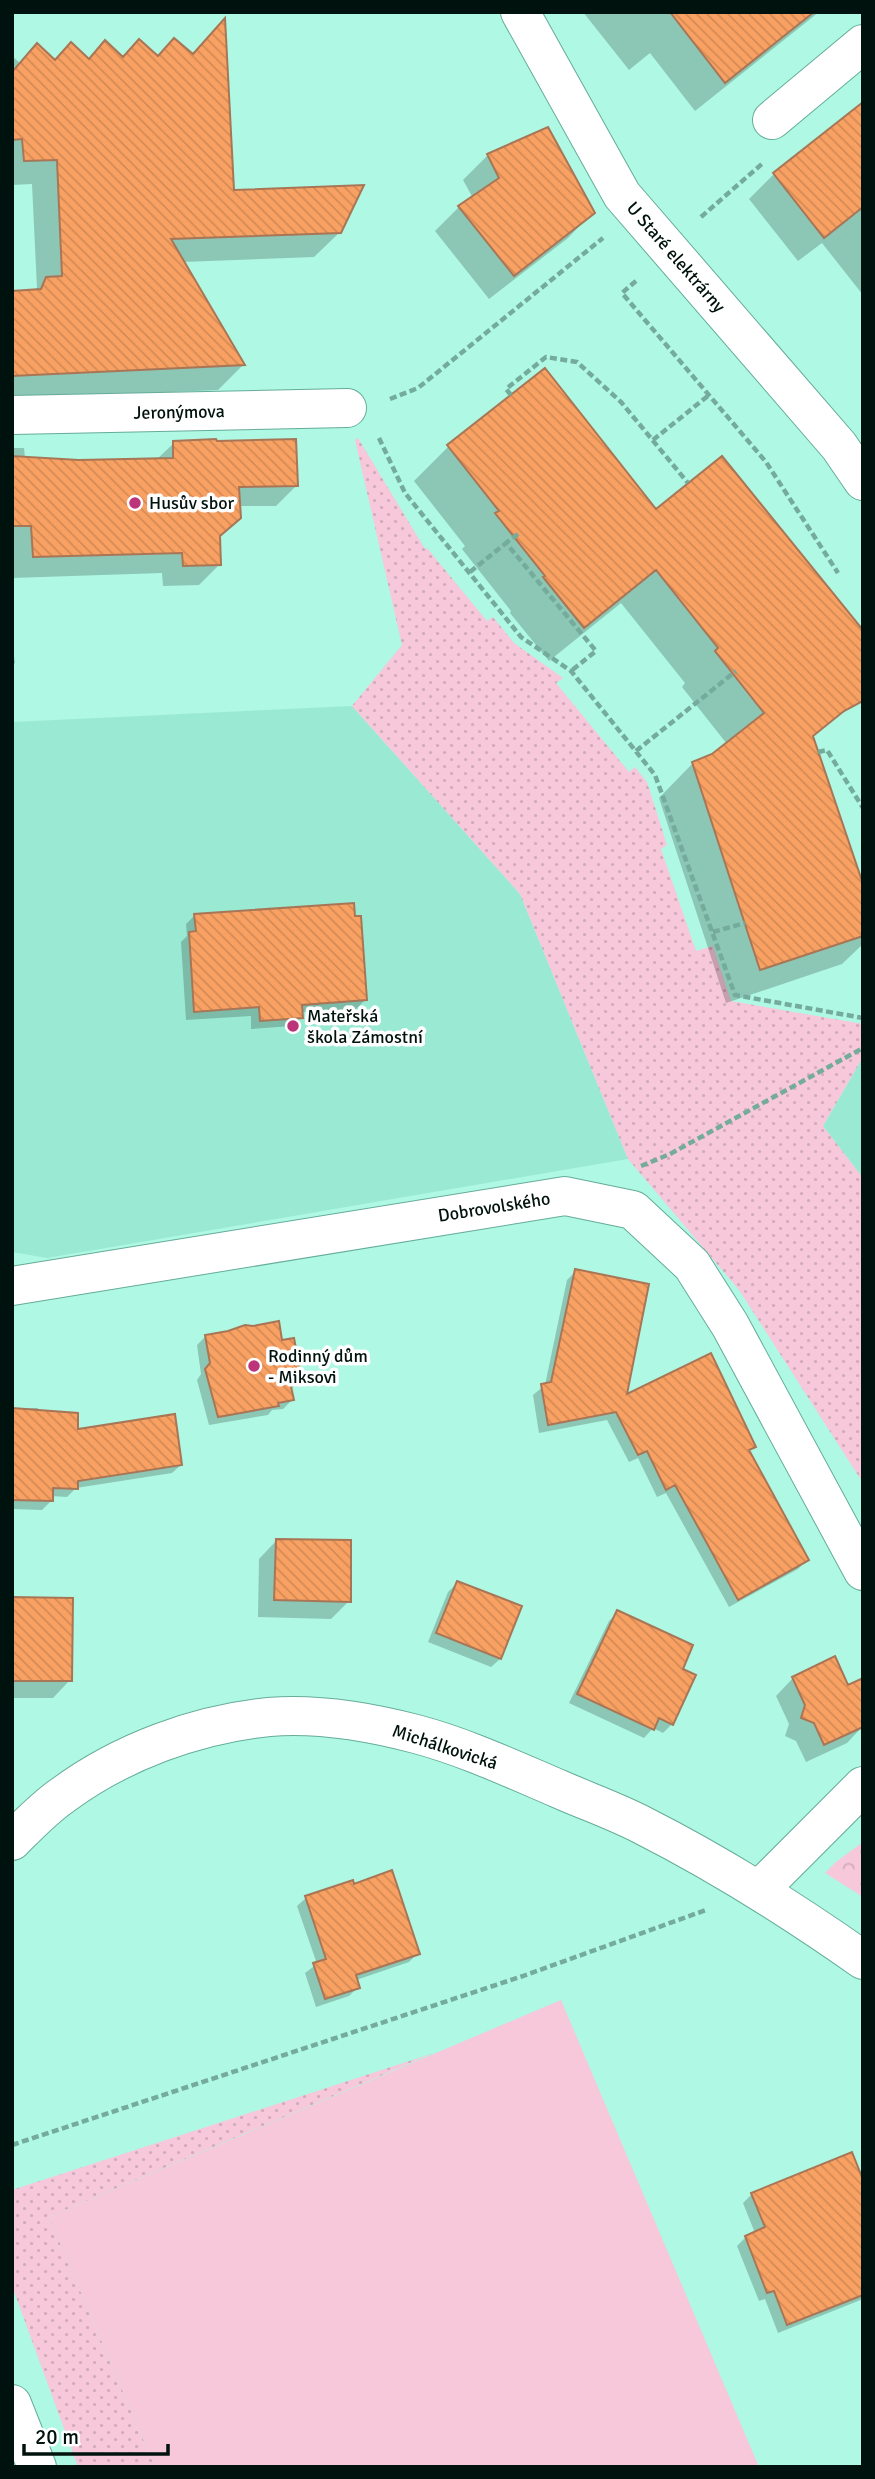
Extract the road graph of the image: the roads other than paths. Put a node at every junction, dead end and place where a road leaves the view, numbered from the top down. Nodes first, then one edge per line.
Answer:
1 (520, 12) edge
2 (863, 44) edge
3 (772, 120) dead end
4 (347, 408) dead end
5 (12, 415) edge
6 (863, 481) edge
7 (12, 1286) edge
8 (863, 1571) edge
9 (863, 1786) edge
10 (12, 1841) edge
11 (759, 1890) junction
12 (863, 1960) edge
13 (12, 2404) edge
14 (37, 2467) edge

1 - 6 street, U Staré elektrárny
2 - 3 street
4 - 5 street, Jeronýmova
7 - 8 street, Dobrovolského
9 - 11 street
10 - 11 street, Michálkovická
11 - 12 street, Michálkovická
13 - 14 street

